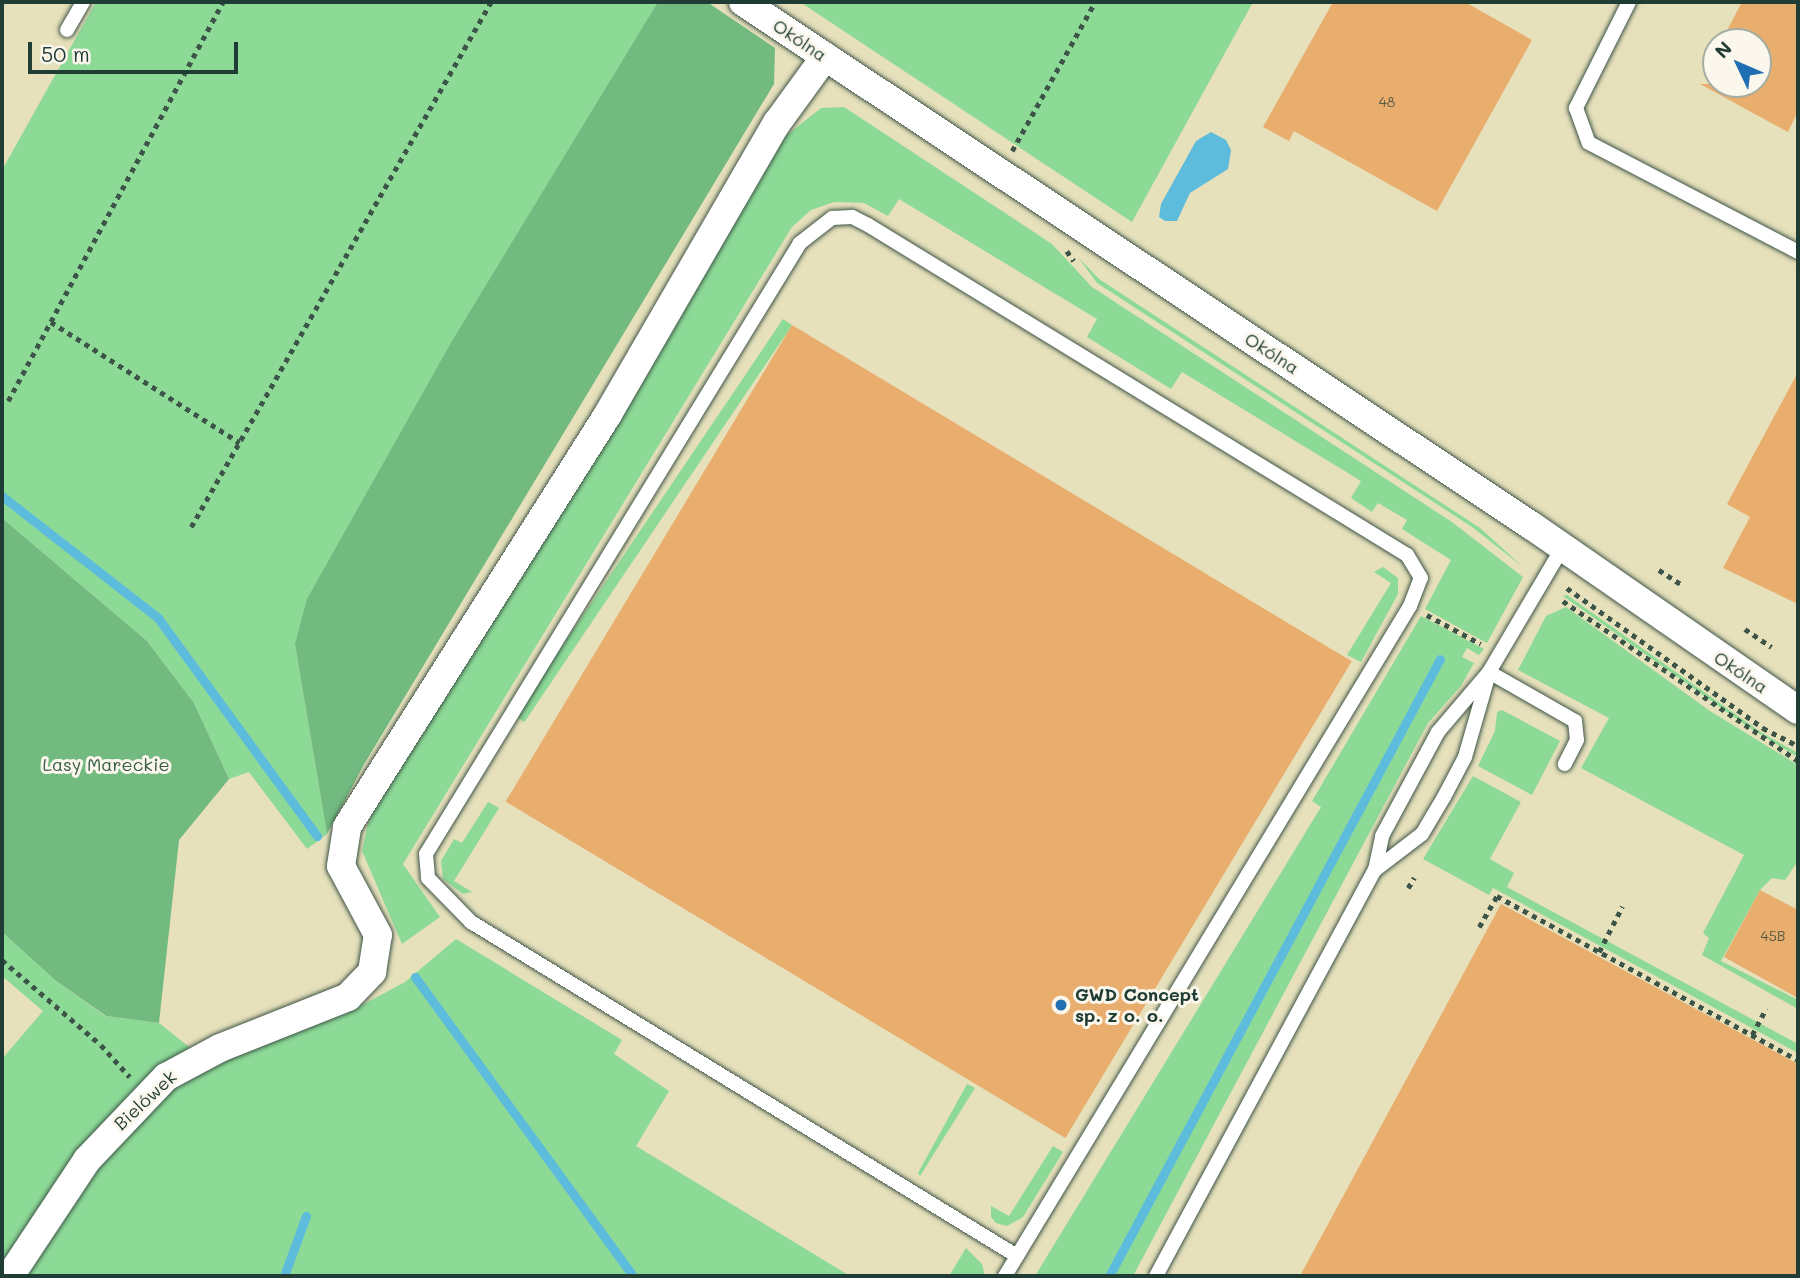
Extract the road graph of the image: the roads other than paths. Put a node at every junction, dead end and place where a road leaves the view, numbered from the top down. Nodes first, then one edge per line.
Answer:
1 (83, 2) edge
2 (743, 2) edge
3 (1629, 2) edge
4 (67, 30) dead end
5 (825, 57) junction
6 (1798, 252) edge
7 (1563, 547) junction
8 (1489, 673) junction
9 (1798, 710) edge
10 (1565, 764) dead end
11 (1375, 870) junction
12 (1017, 1256) junction
13 (10, 1276) edge
14 (1005, 1276) edge
15 (1156, 1276) edge

1 - 4 lane
2 - 5 street, Okólna
3 - 6 lane
5 - 7 street, Okólna
5 - 13 street, Bielówek
7 - 8 lane
7 - 9 street, Okólna
8 - 10 lane
8 - 11 lane
8 - 11 lane
11 - 15 lane
12 - 12 lane
12 - 14 lane

